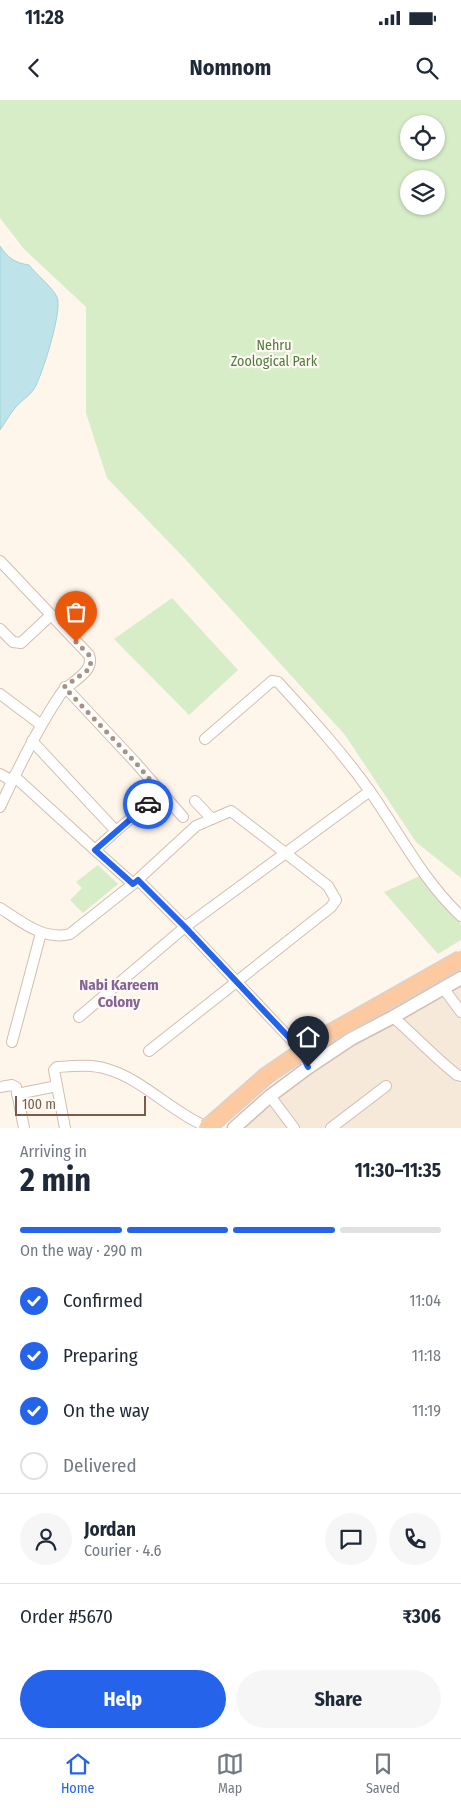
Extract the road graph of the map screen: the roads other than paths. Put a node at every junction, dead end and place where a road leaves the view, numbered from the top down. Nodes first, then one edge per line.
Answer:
1 (0, 562) edge
2 (51, 615) junction
3 (0, 629) edge
4 (64, 687) junction
5 (0, 694) edge
6 (40, 724) junction
7 (205, 739) dead end
8 (32, 741) junction
9 (0, 774) edge
10 (13, 779) junction
11 (370, 791) junction
12 (161, 793) junction
13 (195, 801) dead end
14 (0, 807) edge
15 (183, 817) dead end
16 (212, 819) junction
17 (116, 830) junction
18 (95, 850) junction
19 (284, 854) junction
20 (135, 882) junction
21 (0, 908) edge
22 (461, 916) edge
23 (185, 927) junction
24 (41, 933) junction
25 (461, 950) edge
26 (461, 959) edge
27 (461, 967) edge
28 (461, 978) edge
29 (237, 982) junction
30 (444, 990) junction
31 (461, 1012) edge
32 (79, 1017) dead end
33 (393, 1017) junction
34 (12, 1042) dead end
35 (298, 1047) junction
36 (149, 1052) dead end
37 (308, 1067) junction
38 (461, 1076) edge
39 (57, 1086) junction
40 (386, 1086) dead end
41 (0, 1087) edge
42 (17, 1094) junction
43 (270, 1096) junction
44 (201, 1127) edge
45 (24, 1128) edge
46 (65, 1128) edge
47 (219, 1128) edge
48 (234, 1128) edge
49 (294, 1128) edge
50 (331, 1128) edge

1 - 2 street
2 - 3 street
2 - 4 street
4 - 6 street
4 - 12 street
5 - 6 street
6 - 8 street
7 - 11 street
8 - 10 street
8 - 17 street
9 - 10 street
10 - 14 street
10 - 18 street
11 - 19 street
11 - 22 street
12 - 15 street
12 - 17 street
13 - 16 street
16 - 19 street
16 - 20 street
17 - 18 street
18 - 20 street
19 - 23 street
19 - 29 street
20 - 23 street
20 - 24 street
21 - 24 street
23 - 29 street
23 - 32 street
24 - 34 street
25 - 35 street
26 - 44 highway, bridge
27 - 47 highway
28 - 30 street
29 - 35 street
29 - 36 street
30 - 31 street
30 - 33 street
33 - 37 street
33 - 38 street
35 - 37 street
35 - 44 street
37 - 43 street
39 - 42 street
39 - 44 street
39 - 46 street
40 - 50 street
41 - 42 street
42 - 45 street
43 - 48 street
43 - 49 street

